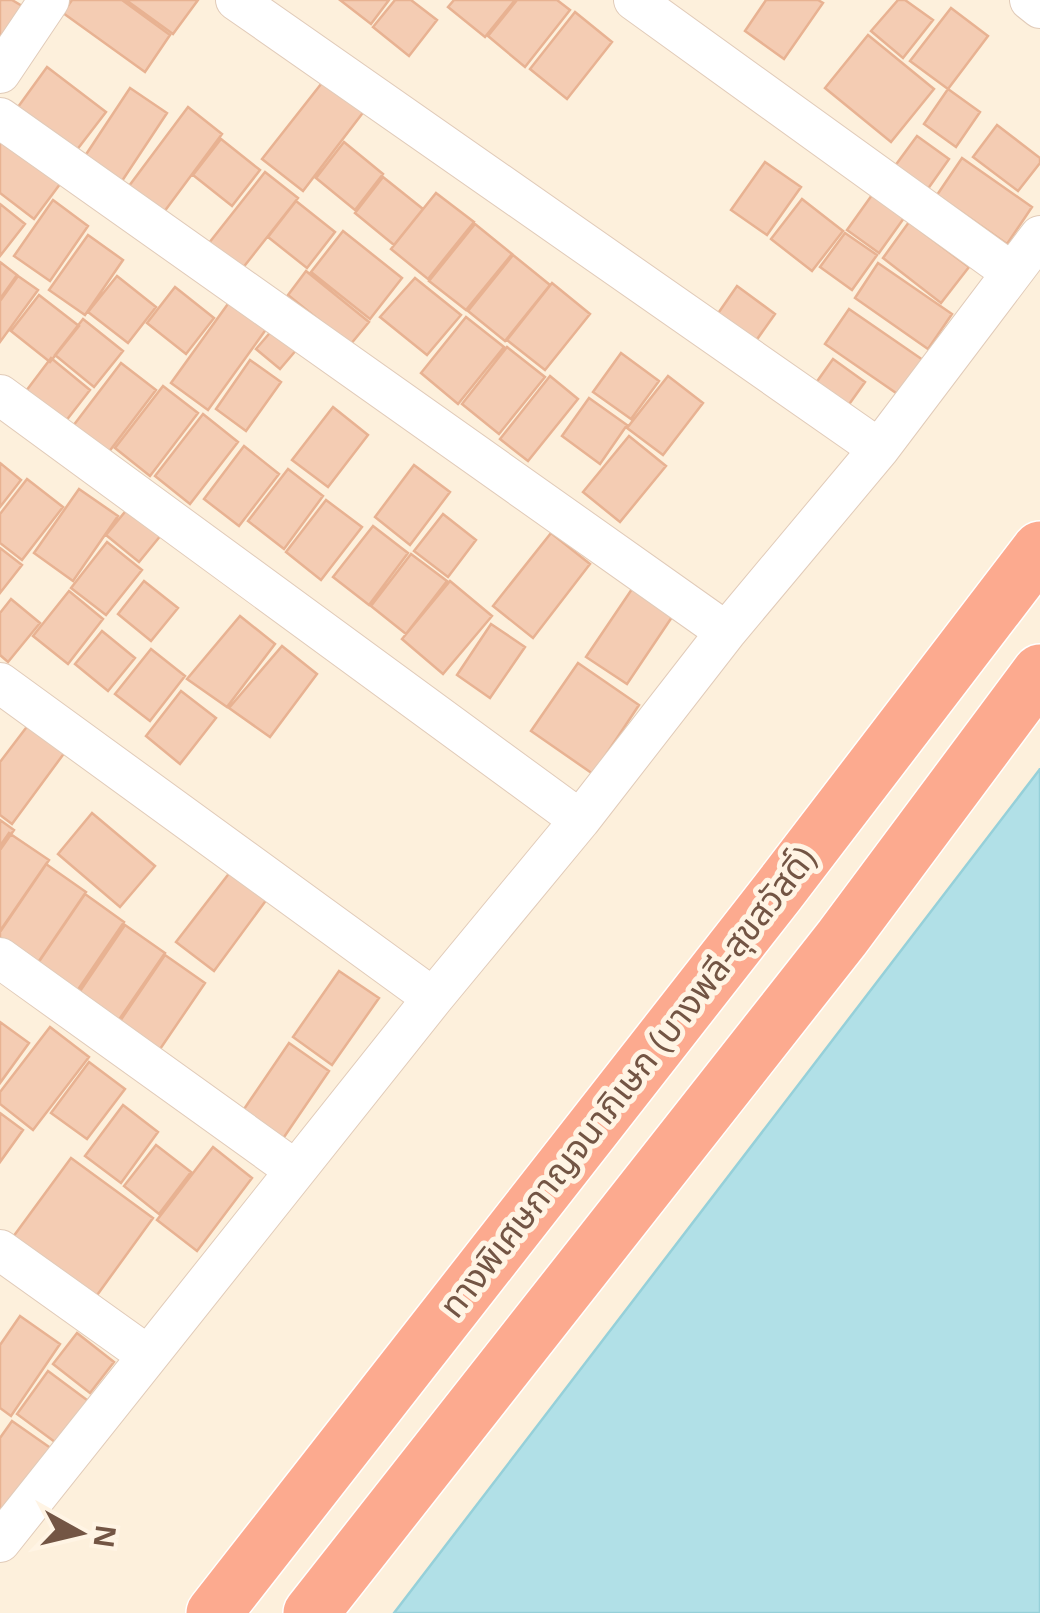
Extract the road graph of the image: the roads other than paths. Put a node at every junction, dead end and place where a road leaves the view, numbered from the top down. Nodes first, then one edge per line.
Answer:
1 (49, 0) edge
2 (236, 0) edge
3 (634, 0) edge
4 (1030, 0) edge
5 (1040, 8) edge
6 (0, 73) edge
7 (0, 118) edge
8 (1040, 236) edge
9 (1011, 272) junction
10 (0, 396) edge
11 (879, 449) junction
12 (1040, 550) edge
13 (726, 632) junction
14 (1040, 672) edge
15 (0, 683) edge
16 (580, 820) junction
17 (0, 958) edge
18 (434, 998) junction
19 (295, 1170) junction
20 (0, 1250) edge
21 (148, 1355) junction
22 (1, 1540) edge
23 (214, 1613) edge
24 (310, 1613) edge

1 - 6 street
2 - 11 street
3 - 9 street
4 - 5 street
7 - 13 street
8 - 9 street
9 - 11 street
10 - 16 street
11 - 13 street
12 - 23 highway, ทางพิเศษกาญจนาภิเษก (บางพลี-สุขสวัสดิ์)
13 - 16 street
14 - 24 highway
15 - 18 street
16 - 18 street
17 - 19 street
18 - 19 street
19 - 21 street
20 - 21 street
21 - 22 street

